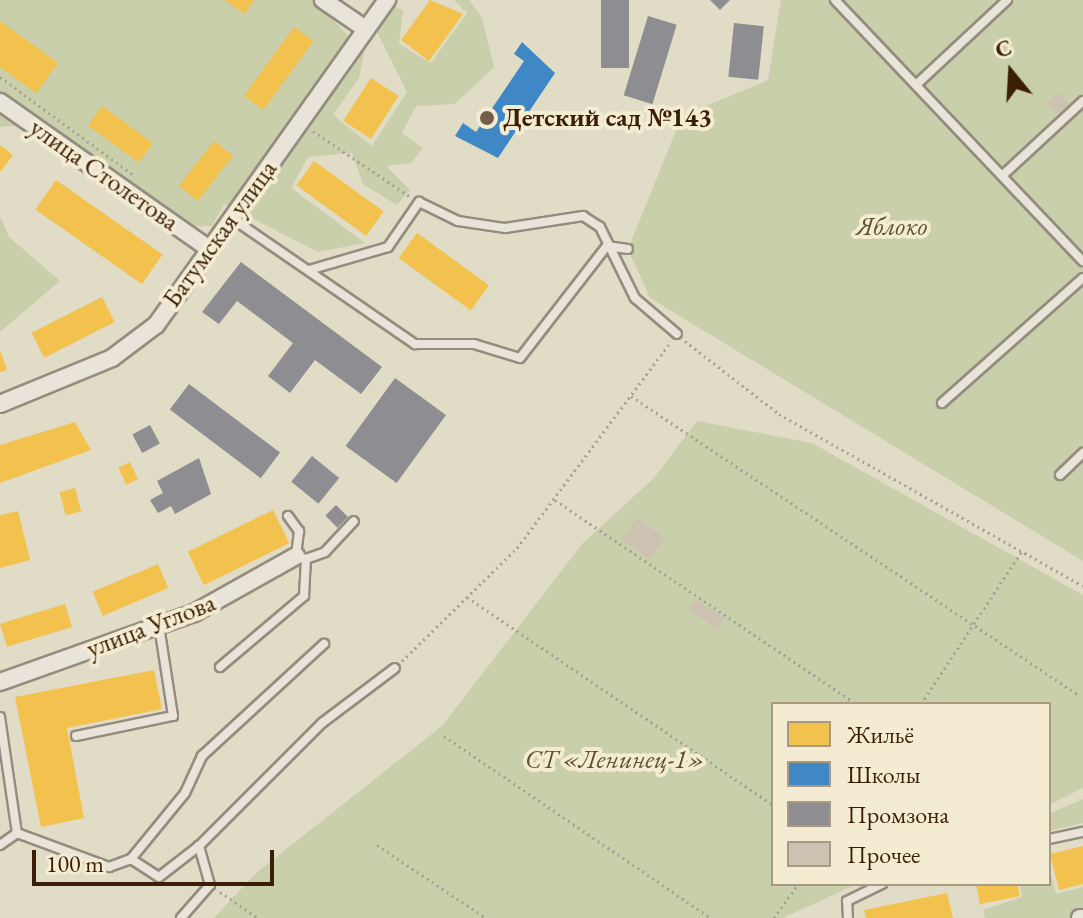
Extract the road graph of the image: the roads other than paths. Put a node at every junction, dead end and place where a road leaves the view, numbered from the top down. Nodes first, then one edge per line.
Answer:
1 (323, 0) edge
2 (387, 0) edge
3 (835, 0) edge
4 (1007, 0) edge
5 (364, 28) junction
6 (917, 84) junction
7 (1083, 101) edge
8 (0, 102) edge
9 (1003, 175) junction
10 (233, 219) junction
11 (607, 246) junction
12 (209, 249) junction
13 (628, 249) dead end
14 (1083, 261) edge
15 (309, 270) junction
16 (1083, 278) edge
17 (677, 334) road end
18 (942, 403) dead end
19 (0, 404) edge
20 (1083, 453) edge
21 (1060, 475) dead end
22 (288, 516) dead end
23 (354, 521) dead end
24 (301, 557) junction
25 (159, 626) junction
26 (324, 644) dead end
27 (220, 667) dead end
28 (395, 668) road end
29 (0, 682) edge
30 (0, 717) edge
31 (76, 736) dead end
32 (1083, 832) edge
33 (17, 833) junction
34 (1051, 839) edge
35 (0, 845) edge
36 (199, 846) junction
37 (131, 859) junction
38 (878, 886) edge
39 (181, 918) edge
40 (848, 918) edge

1 - 5 street
2 - 5 street, Батумская улица
3 - 6 lane
4 - 6 lane
5 - 10 street, Батумская улица
6 - 9 lane
7 - 9 lane
8 - 12 street, улица Столетова
9 - 14 lane
10 - 12 street, Батумская улица
10 - 15 lane
11 - 13 lane
11 - 15 lane
11 - 15 lane
11 - 17 lane
12 - 19 street, Батумская улица
16 - 18 lane
20 - 21 lane
22 - 24 lane
23 - 24 lane
24 - 25 street, улица Углова
24 - 27 lane
25 - 29 street, улица Углова
25 - 31 lane
26 - 37 lane
28 - 36 lane
30 - 33 lane
32 - 34 lane
33 - 35 lane
33 - 37 lane
36 - 37 lane
36 - 39 lane
38 - 40 lane

